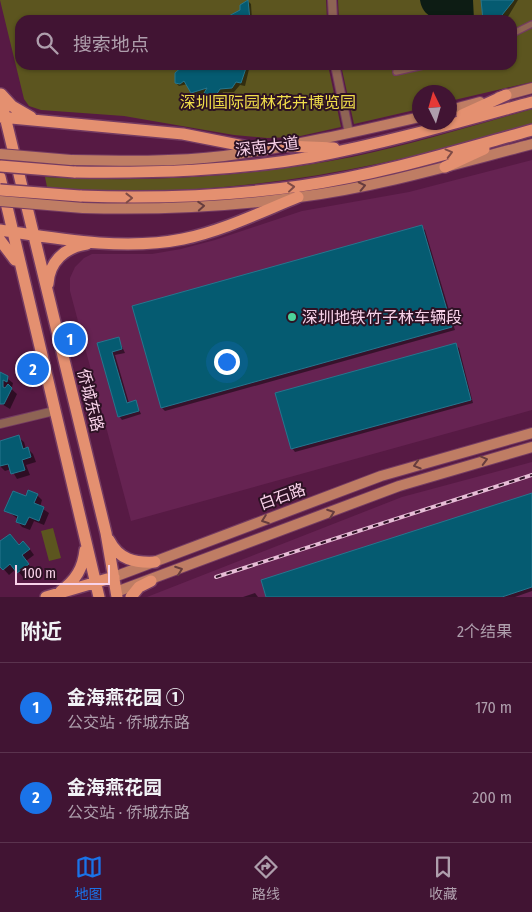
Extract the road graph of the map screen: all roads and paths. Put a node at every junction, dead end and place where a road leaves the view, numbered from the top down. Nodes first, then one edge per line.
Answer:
1 (332, 0) edge
2 (333, 15) edge
3 (532, 24) edge
4 (517, 32) edge
5 (336, 70) edge
6 (405, 70) edge
7 (396, 72) dead end
8 (532, 88) edge
9 (0, 92) edge
10 (506, 95) junction
11 (0, 96) edge
12 (532, 102) edge
13 (457, 108) edge
14 (2, 117) edge
15 (457, 118) edge
16 (412, 119) edge
17 (40, 120) junction
18 (457, 123) edge
19 (430, 130) edge
20 (532, 130) edge
21 (349, 133) junction
22 (511, 136) junction
23 (532, 144) edge
24 (285, 146) junction
25 (358, 148) junction
26 (264, 150) junction
27 (0, 154) edge
28 (0, 166) edge
29 (445, 167) junction
30 (0, 177) edge
31 (0, 190) edge
32 (298, 197) junction
33 (0, 201) edge
34 (0, 230) edge
35 (12, 232) junction
36 (34, 234) junction
37 (0, 240) edge
38 (103, 242) junction
39 (20, 269) junction
40 (48, 295) junction
41 (54, 410) junction
42 (0, 424) edge
43 (532, 433) edge
44 (532, 448) edge
45 (106, 533) junction
46 (85, 539) junction
47 (155, 562) junction
48 (114, 577) junction
49 (151, 581) junction
50 (96, 583) junction
51 (117, 595) edge
52 (50, 596) edge
53 (100, 597) edge
54 (131, 597) edge

1 - 2 street
3 - 4 street
5 - 21 street
6 - 7 street
8 - 10 main road
9 - 17 main road
10 - 13 main road
10 - 15 main road
11 - 14 main road, 侨城东路
12 - 18 main road, 深南大道
14 - 17 main road
14 - 36 main road, 侨城东路
16 - 21 main road
17 - 26 main road
19 - 25 main road, 深南大道
20 - 22 main road
21 - 24 main road
22 - 29 main road
31 -> 22 main road, bridge
23 - 29 main road
24 - 25 main road
24 - 26 main road
25 - 28 main road, 深南大道, bridge
26 - 27 main road, bridge
32 -> 29 main road
30 - 35 main road
33 -> 32 main road, bridge
32 - 38 main road
34 - 35 main road
35 - 36 main road
35 - 39 main road
36 - 38 main road
36 - 40 main road, 侨城东路
37 - 39 main road
38 - 40 main road
39 - 41 main road
40 - 45 main road, 侨城东路
41 - 42 street
41 - 46 main road
43 -> 47 main road, 白石路
49 -> 44 main road, 白石路
45 - 47 main road
45 - 48 main road, 侨城东路
46 - 50 main road
46 - 52 main road
47 - 48 main road, 白石路
48 - 50 main road, 白石路
48 - 51 main road, 侨城东路
49 - 51 main road, 白石路
49 - 54 main road
50 - 52 main road, 白石路
50 - 53 main road
51 - 53 main road, 白石路

